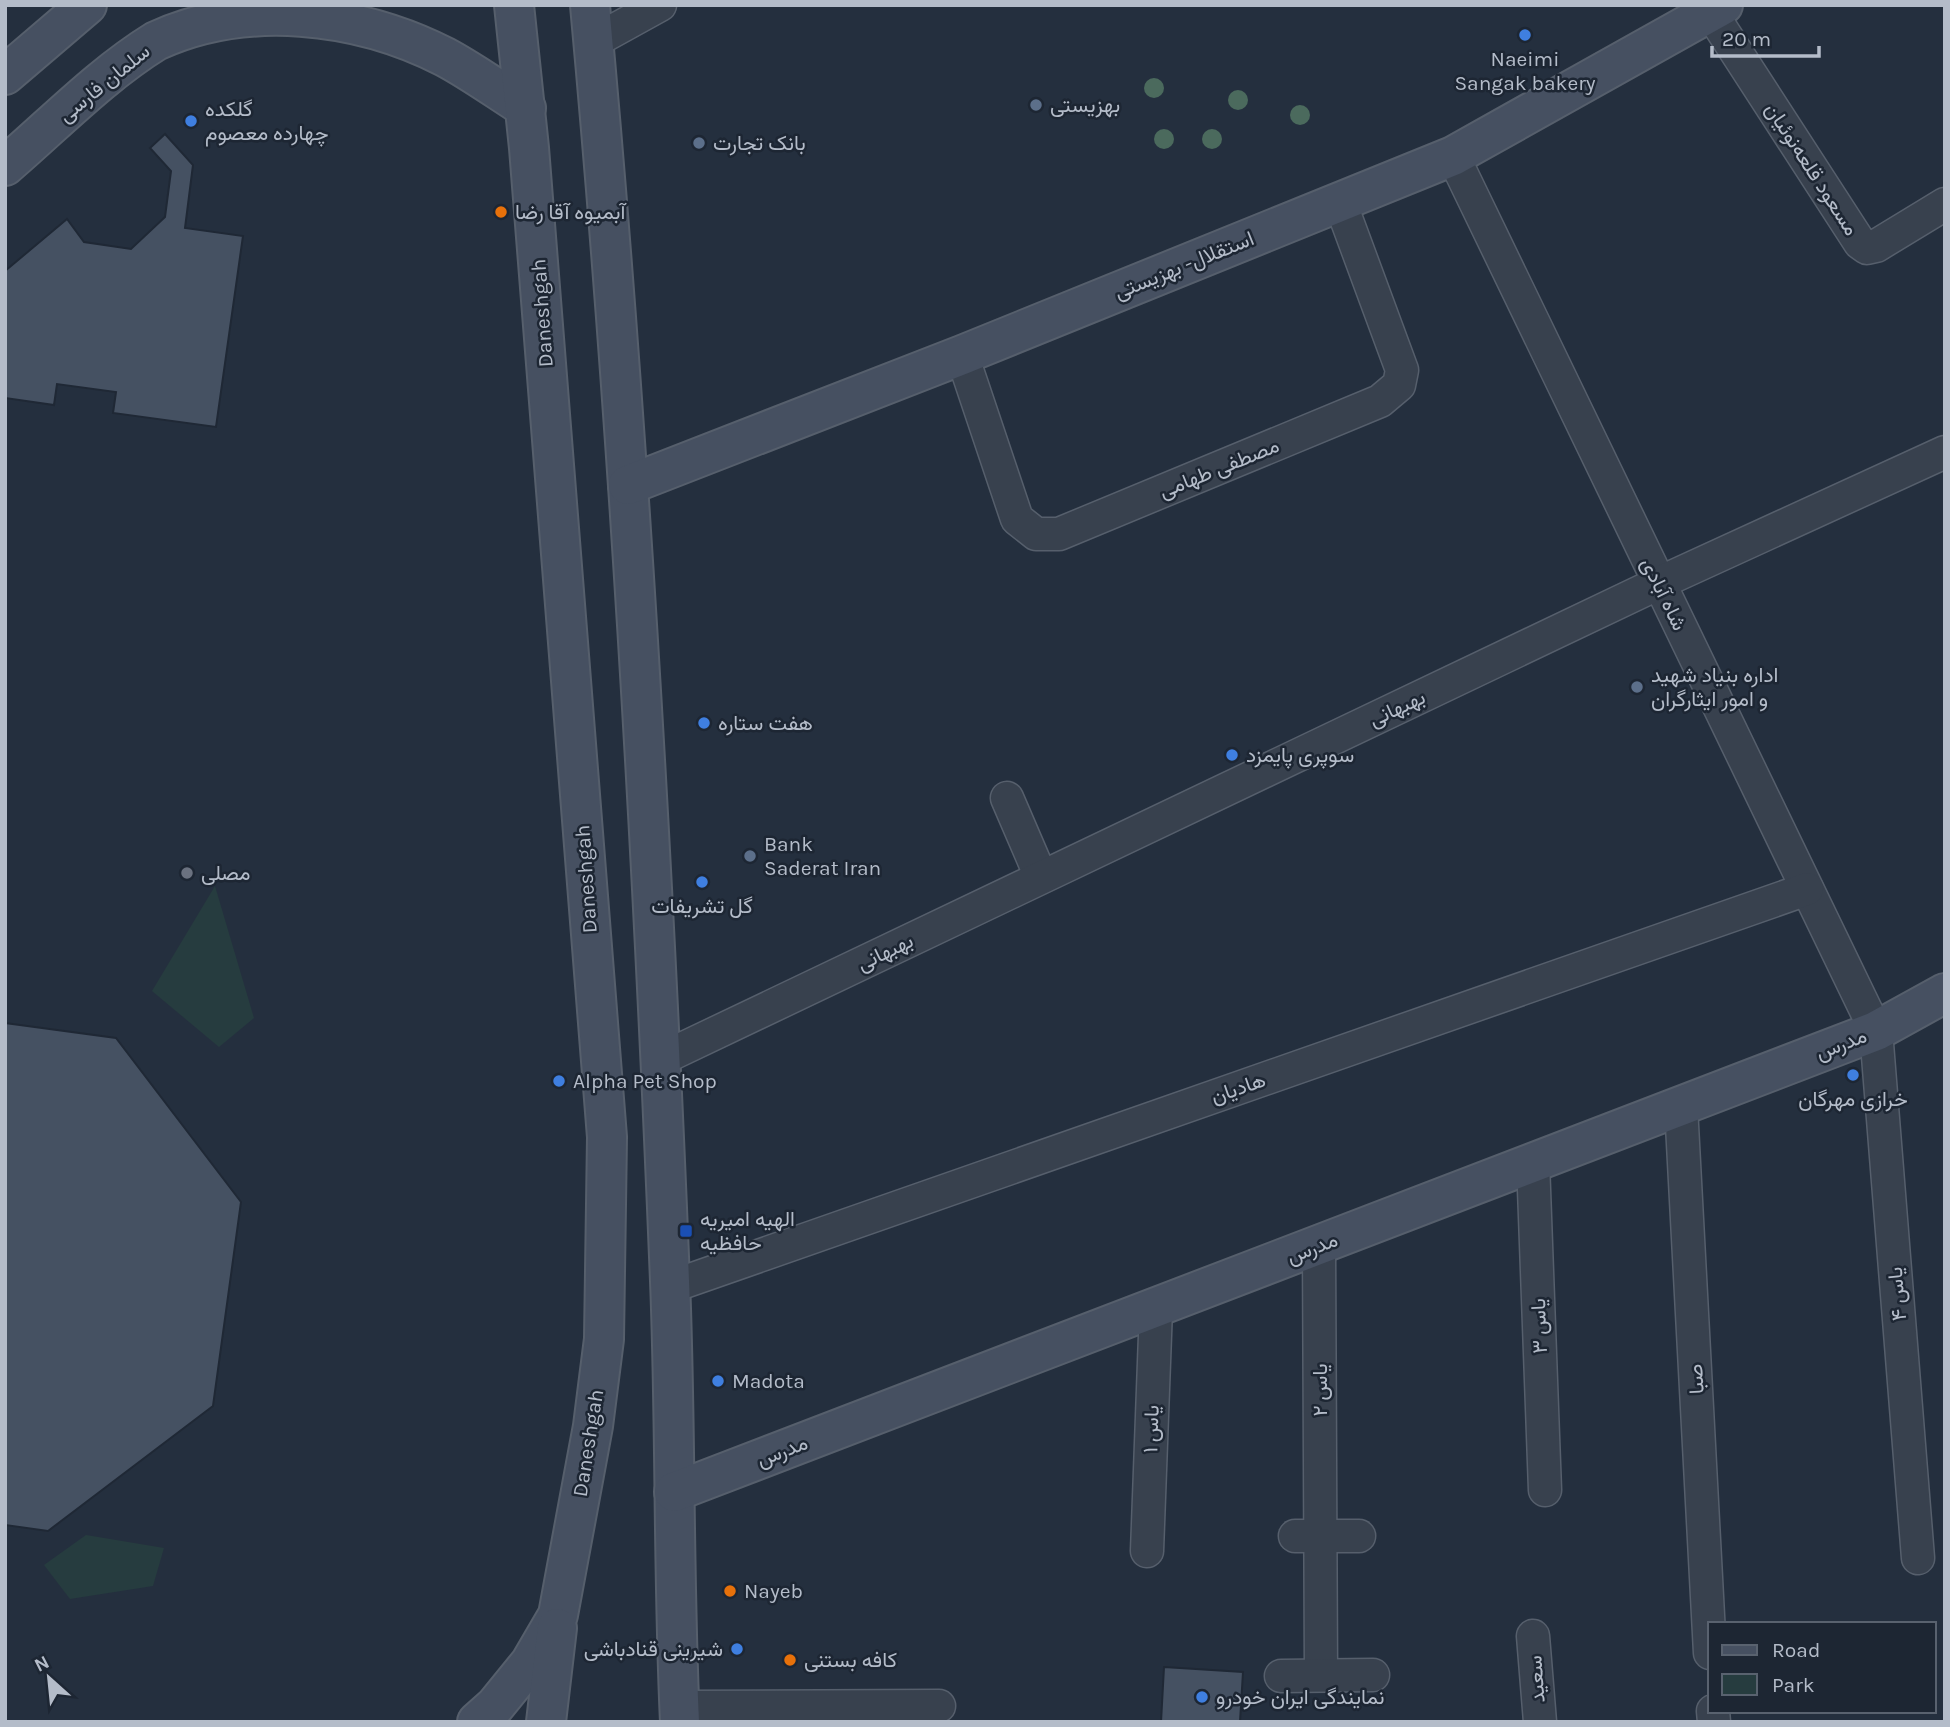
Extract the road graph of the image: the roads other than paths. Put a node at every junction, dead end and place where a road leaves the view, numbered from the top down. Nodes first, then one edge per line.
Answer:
1 (87, 5) edge
2 (198, 5) edge
3 (514, 5) edge
4 (590, 5) edge
5 (660, 5) edge
6 (1714, 8) edge
7 (158, 40) junction
8 (593, 43) junction
9 (5, 75) edge
10 (526, 108) junction
11 (1453, 156) junction
12 (5, 166) edge
13 (1340, 202) junction
14 (1945, 204) edge
15 (962, 355) junction
16 (1945, 452) edge
17 (628, 485) junction
18 (1659, 583) junction
19 (1007, 798) dead end
20 (1041, 877) junction
21 (1807, 889) junction
22 (1945, 993) edge
23 (1876, 1031) junction
24 (661, 1059) junction
25 (1681, 1106) junction
26 (1533, 1162) junction
27 (1319, 1245) junction
28 (670, 1287) junction
29 (1156, 1308) junction
30 (1545, 1490) dead end
31 (674, 1492) junction
32 (1308, 1536) junction
33 (1359, 1536) dead end
34 (1147, 1551) dead end
35 (1918, 1558) dead end
36 (558, 1615) junction
37 (1708, 1622) edge
38 (1533, 1636) dead end
39 (1321, 1675) junction
40 (1373, 1675) dead end
41 (1281, 1676) dead end
42 (939, 1706) dead end
43 (680, 1715) edge
44 (477, 1722) edge
45 (547, 1722) edge
46 (1540, 1722) edge

1 - 9 main road
2 - 7 main road
3 - 10 main road, Daneshgah
4 - 8 main road
5 - 8 street
6 - 11 main road, استقلال- بهزیستی
6 - 14 street, مسعود قلعه‌نوئیان
7 - 10 main road, سلمان فارسی
7 - 12 main road, سلمان فارسی
8 - 17 main road
10 - 36 main road, Daneshgah
11 - 13 main road, استقلال- بهزیستی
11 - 18 street, شاه آبادی
13 - 15 main road, استقلال- بهزیستی
13 - 15 street, مصطفی طهامی
15 - 17 main road, استقلال- بهزیستی
16 - 18 street, بهبهانی
17 - 24 main road
18 - 20 street, بهبهانی
18 - 21 street, شاه آبادی
19 - 20 street
20 - 24 street, بهبهانی
21 - 23 street, شاه آبادی
21 - 28 street, هادیان
22 - 23 main road, مدرس
23 - 25 main road, مدرس
23 - 35 street, یاس ۴
24 - 28 main road
25 - 26 main road, مدرس
25 - 37 street, صبا
26 - 27 main road, مدرس
26 - 30 street, یاس ۳
27 - 29 main road, مدرس
27 - 32 street, یاس ۲
28 - 31 main road
29 - 31 main road, مدرس
29 - 34 street, یاس ۱
31 - 43 main road
32 - 33 street
32 - 39 street, یاس ۲
36 - 44 main road, Daneshgah
36 - 45 main road
38 - 46 street, سعید
39 - 40 street
39 - 41 street
42 - 43 street

